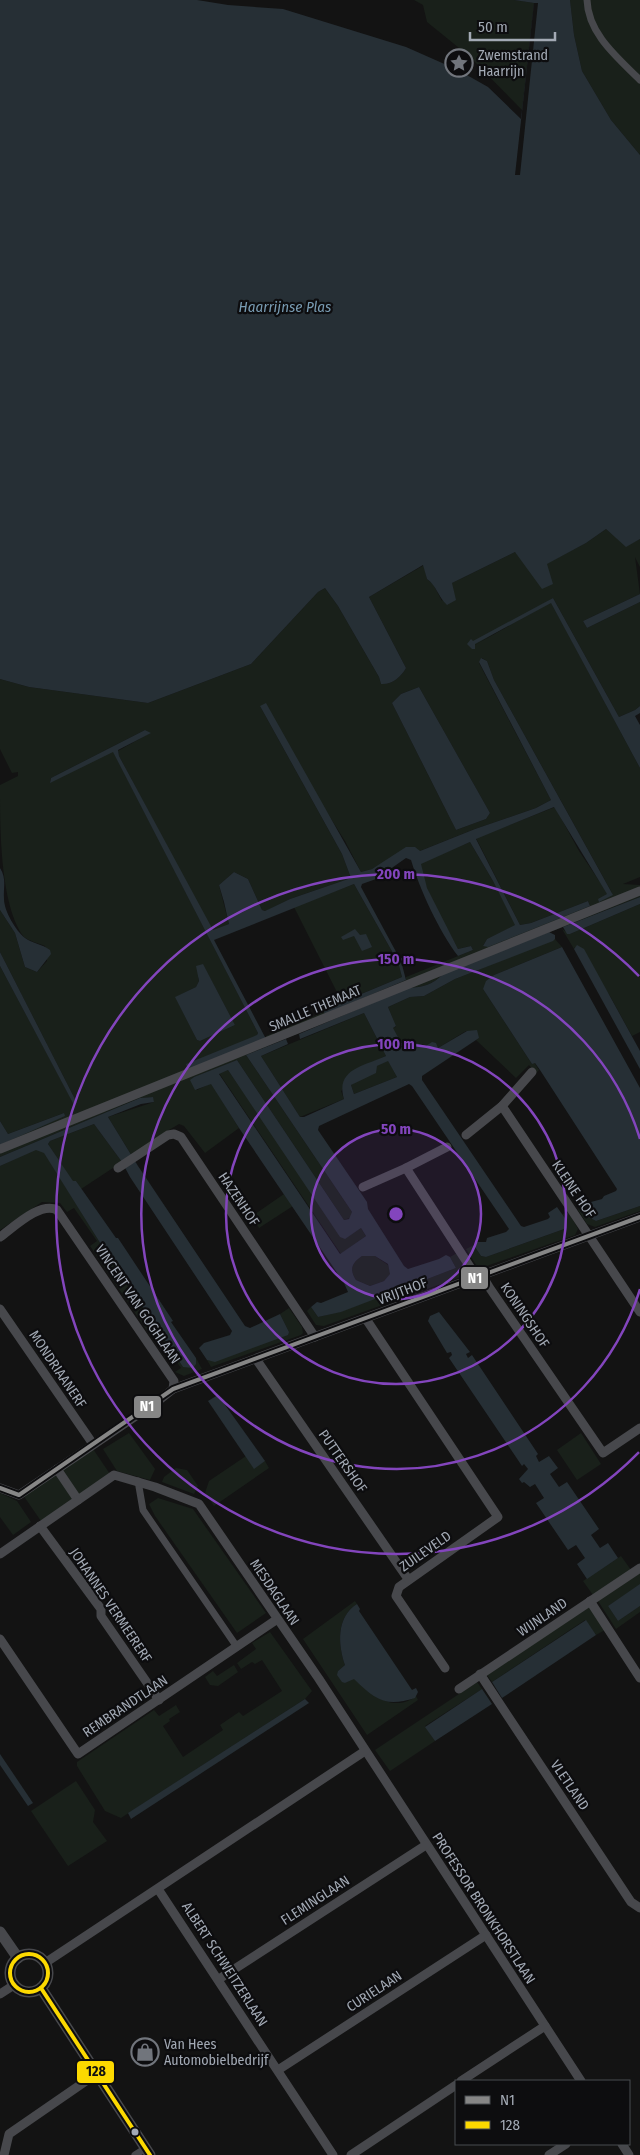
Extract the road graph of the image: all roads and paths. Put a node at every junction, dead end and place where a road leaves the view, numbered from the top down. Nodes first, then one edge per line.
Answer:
1 (587, 0) edge
2 (640, 80) edge
3 (640, 891) edge
4 (532, 1072) dead end
5 (502, 1106) junction
6 (466, 1135) dead end
7 (447, 1147) dead end
8 (0, 1150) edge
9 (118, 1168) dead end
10 (406, 1168) junction
11 (363, 1187) dead end
12 (640, 1217) edge
13 (589, 1236) junction
14 (0, 1237) edge
15 (478, 1276) junction
16 (0, 1309) edge
17 (640, 1312) edge
18 (366, 1319) junction
19 (315, 1337) junction
20 (256, 1359) junction
21 (173, 1389) junction
22 (640, 1428) edge
23 (93, 1444) junction
24 (57, 1469) junction
25 (138, 1481) junction
26 (0, 1488) edge
27 (78, 1500) junction
28 (40, 1526) junction
29 (0, 1554) edge
30 (640, 1568) edge
31 (408, 1579) junction
32 (590, 1601) junction
33 (276, 1620) junction
34 (0, 1639) edge
35 (237, 1646) junction
36 (445, 1668) dead end
37 (480, 1674) junction
38 (640, 1678) edge
39 (458, 1689) dead end
40 (159, 1700) junction
41 (364, 1751) junction
42 (426, 1845) junction
43 (158, 1889) junction
44 (640, 1908) edge
45 (0, 1932) edge
46 (486, 1935) junction
47 (18, 1958) junction
48 (45, 1964) junction
49 (219, 1979) junction
50 (14, 1985) junction
51 (41, 1988) junction
52 (0, 1994) edge
53 (545, 2026) junction
54 (278, 2070) junction
55 (96, 2074) junction
56 (463, 2080) edge
57 (580, 2080) edge
58 (455, 2086) edge
59 (564, 2145) edge
60 (148, 2151) edge
61 (4, 2155) edge
62 (135, 2155) edge
63 (333, 2155) edge
64 (351, 2155) edge
65 (549, 2155) edge

1 - 2 street
3 - 8 street, SMALLE THEMAAT
4 - 5 street
5 - 6 street
5 - 13 street, KLEINE HOF
7 - 10 street
9 - 19 street, HAZENHOF
10 - 11 street
10 - 15 street, KONINGSHOF
12 - 13 street, VRIJTHOF
13 - 15 street, VRIJTHOF
13 - 17 street, KLEINE HOF
14 - 21 street, VINCENT VAN GOGHLAAN
15 - 18 street, VRIJTHOF
15 - 22 street, KONINGSHOF
16 - 23 street, MONDRIAANERF
18 - 19 street, VRIJTHOF
18 - 31 street, ZUILEVELD
19 - 20 street, VRIJTHOF
20 - 21 street, VRIJTHOF
20 - 31 street, PUTTERSHOF
21 - 23 street
23 - 24 street
24 - 26 street
24 - 27 street
25 - 27 street, MESDAGLAAN
25 - 33 street, MESDAGLAAN
25 - 35 street
27 - 28 street
28 - 29 street
28 - 40 street, JOHANNES VERMEERERF
30 - 32 street, WIJNLAND
31 - 36 street, ZUILEVELD
32 - 37 street, WIJNLAND
32 - 38 street
33 - 35 street, REMBRANDTLAAN
33 - 41 street, MESDAGLAAN
34 - 40 street, REMBRANDTLAAN
35 - 40 street, REMBRANDTLAAN
37 - 39 street, WIJNLAND
37 - 44 street, VLETLAND
41 - 42 street, PROFESSOR BRONKHORSTLAAN
41 - 43 street
42 - 46 street, PROFESSOR BRONKHORSTLAAN
42 - 49 street, FLEMINGLAAN
43 - 48 street
43 - 49 street, ALBERT SCHWEITZERLAAN
45 - 47 street
46 - 53 street, PROFESSOR BRONKHORSTLAAN
46 - 54 street, CURIELAAN
47 - 48 street
47 - 50 street
48 - 51 street
49 - 54 street, ALBERT SCHWEITZERLAAN
50 - 51 street
50 - 52 street
51 - 55 street
53 - 56 street
53 - 57 street, PROFESSOR BRONKHORSTLAAN
54 - 63 street, ALBERT SCHWEITZERLAAN
55 - 60 street
55 - 61 street
58 - 64 street
59 - 65 street
60 - 62 street

